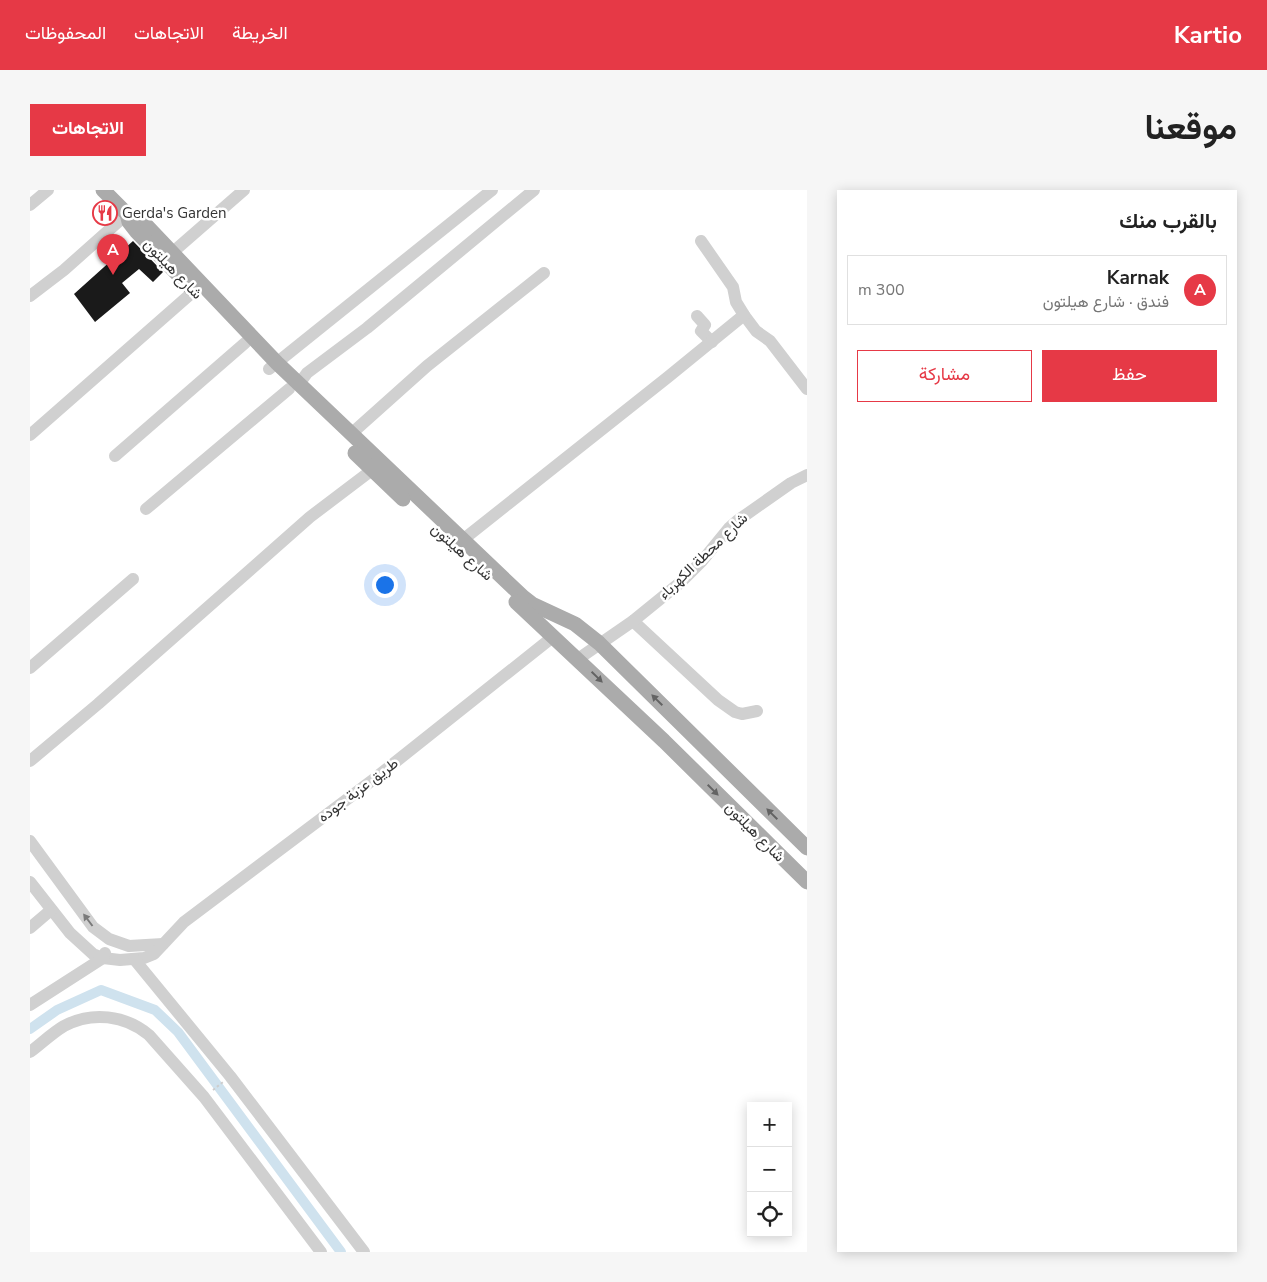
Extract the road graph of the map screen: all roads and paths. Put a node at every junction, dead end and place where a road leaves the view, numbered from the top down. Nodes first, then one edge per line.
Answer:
1 (48, 190) edge
2 (104, 190) edge
3 (244, 190) edge
4 (492, 190) edge
5 (534, 190) edge
6 (30, 205) edge
7 (127, 214) junction
8 (701, 241) dead end
9 (168, 256) junction
10 (544, 273) dead end
11 (194, 291) junction
12 (30, 296) edge
13 (744, 315) junction
14 (697, 316) dead end
15 (712, 342) junction
16 (245, 343) junction
17 (273, 366) junction
18 (294, 387) junction
19 (807, 388) edge
20 (351, 434) junction
21 (30, 435) edge
22 (115, 456) dead end
23 (376, 468) junction
24 (807, 475) edge
25 (146, 509) dead end
26 (458, 543) junction
27 (133, 579) dead end
28 (633, 620) junction
29 (554, 636) junction
30 (599, 643) junction
31 (578, 659) junction
32 (30, 668) edge
33 (756, 711) dead end
34 (30, 761) edge
35 (30, 841) edge
36 (807, 848) edge
37 (30, 882) edge
38 (807, 882) edge
39 (51, 910) junction
40 (30, 928) edge
41 (109, 940) junction
42 (163, 944) junction
43 (103, 958) junction
44 (134, 959) junction
45 (30, 1005) edge
46 (30, 1052) edge
47 (226, 1079) dead end
48 (213, 1090) dead end
49 (321, 1252) edge
50 (364, 1252) edge

1 - 6 street
2 - 7 main road, شارع هيلتون
3 - 9 street
4 - 17 street
5 - 18 street
7 - 9 main road, شارع هيلتون
7 - 12 street
8 - 13 street
9 - 11 main road, شارع هيلتون
9 - 17 main road, شارع هيلتون
10 - 20 street
11 - 16 main road, شارع هيلتون
11 - 21 street
13 - 15 street
13 - 19 street
14 - 15 street
15 - 26 street
16 - 17 main road, شارع هيلتون
16 - 22 street
17 - 18 main road, شارع هيلتون
18 - 20 main road, شارع هيلتون
18 - 23 main road, شارع هيلتون
18 - 25 street
20 - 23 main road, شارع هيلتون
23 - 26 main road, شارع هيلتون
23 - 34 street
24 - 28 street, شارع محطة الكهرباء
26 - 29 main road, شارع هيلتون
26 - 30 main road, شارع هيلتون
27 - 32 street
28 - 30 street, شارع محطة الكهرباء
28 - 33 street
29 - 31 main road, شارع هيلتون
29 - 42 street, طريق عزبة جوده
30 - 31 street, شارع محطة الكهرباء
36 -> 30 main road, شارع هيلتون
31 -> 38 main road, شارع هيلتون
41 -> 35 street
37 - 39 street
39 - 40 street
39 - 43 street
41 - 42 street
41 - 43 street
42 - 44 street, طريق عزبة جوده
43 - 44 street
43 - 45 street
44 - 50 street
46 - 49 street
47 - 48 path

